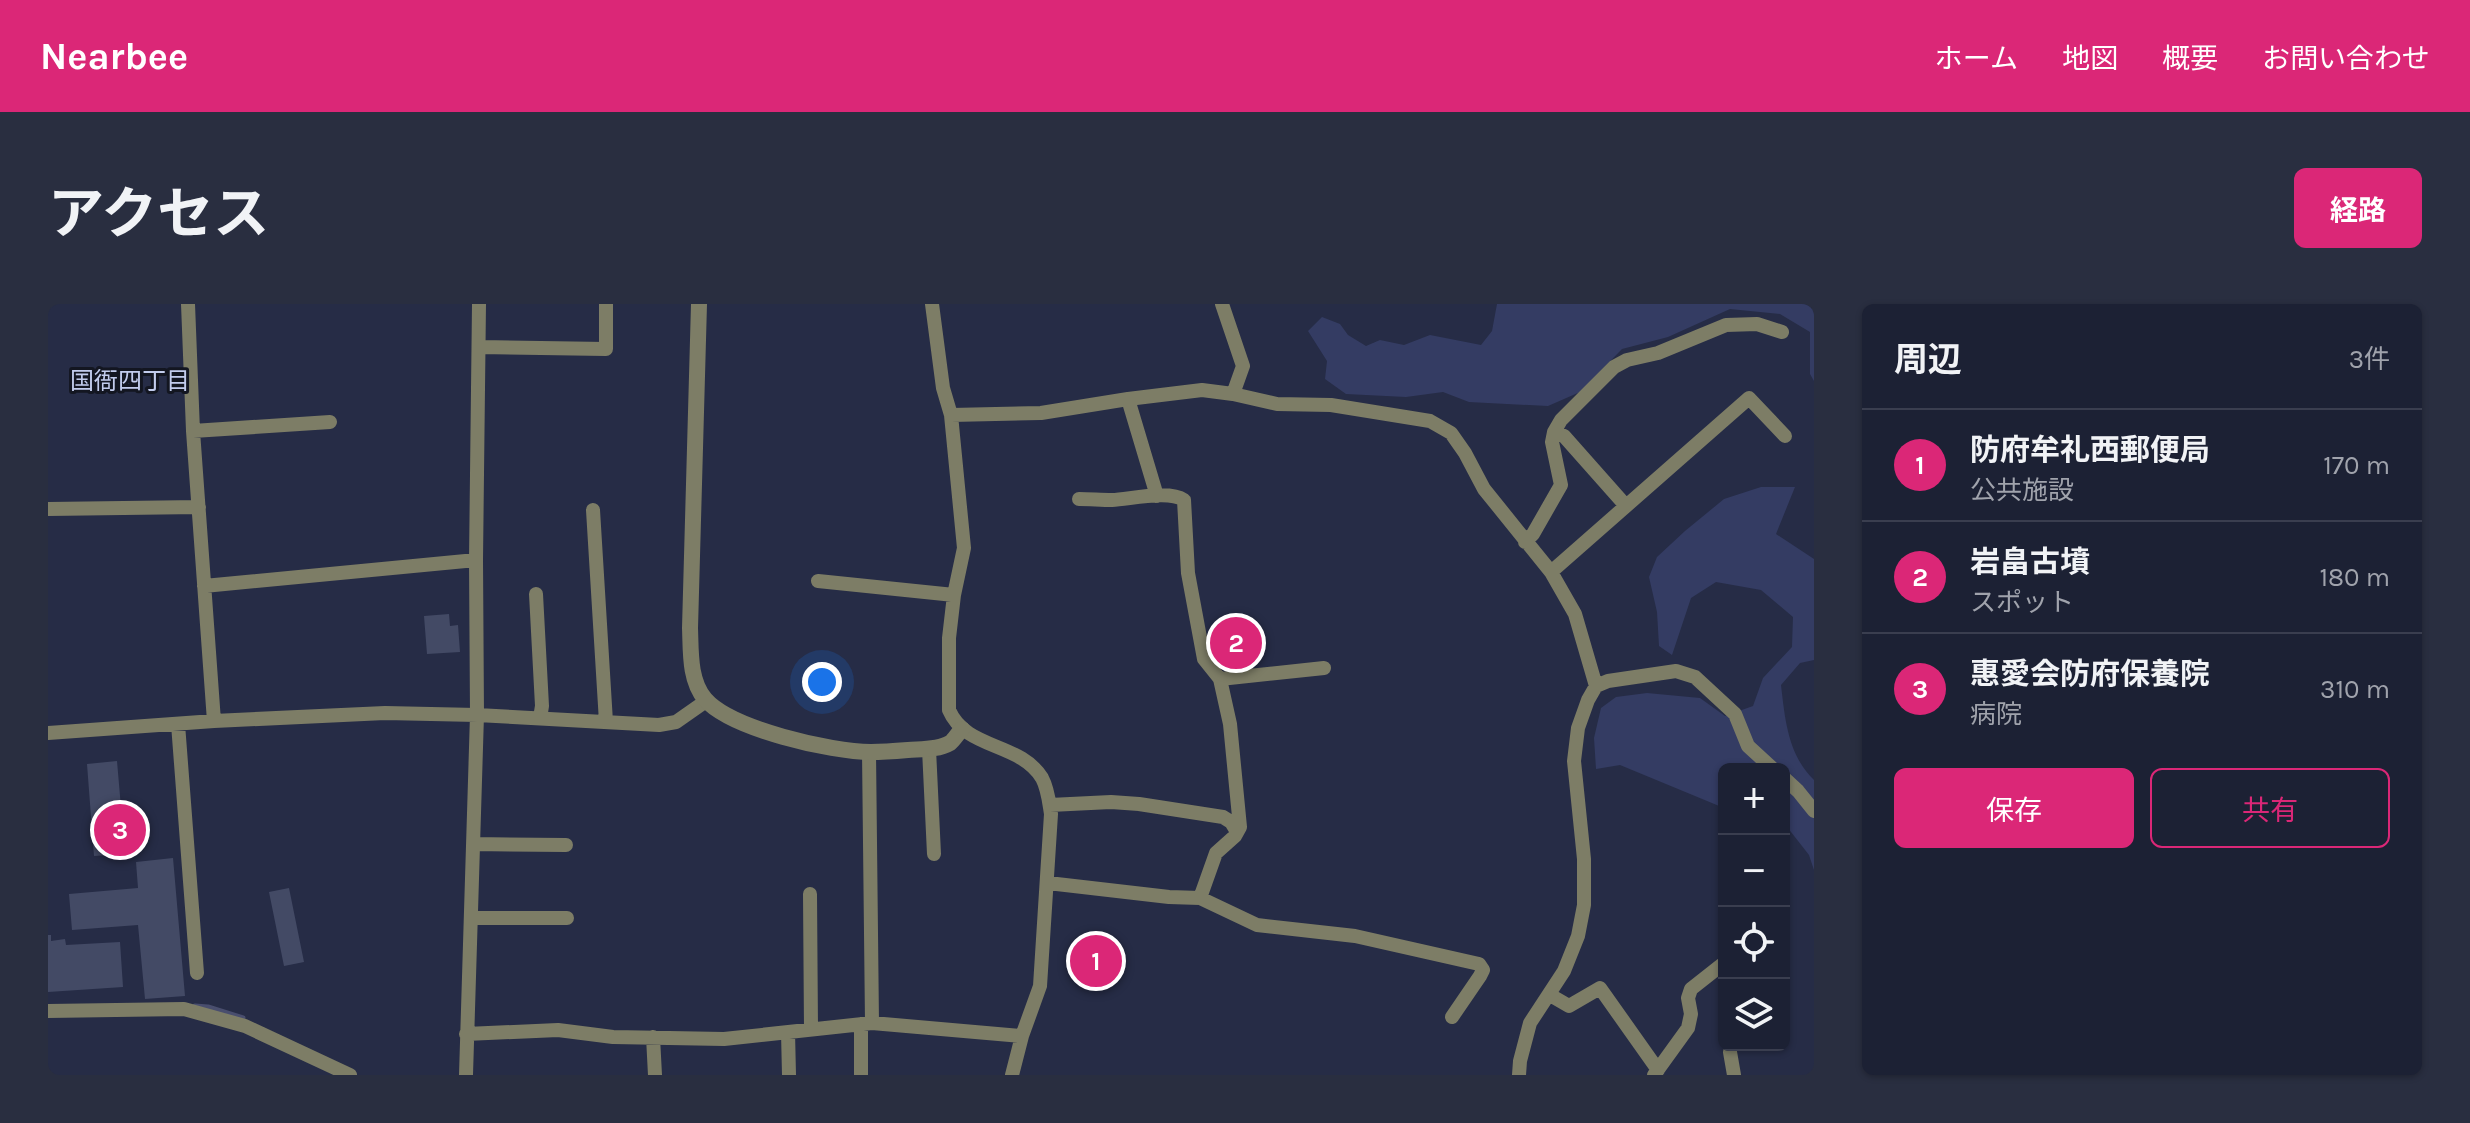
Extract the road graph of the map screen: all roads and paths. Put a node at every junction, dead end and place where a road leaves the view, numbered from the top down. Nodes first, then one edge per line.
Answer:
1 (188, 304) edge
2 (479, 304) edge
3 (606, 304) edge
4 (699, 304) edge
5 (932, 304) edge
6 (1222, 304) edge
7 (1782, 332) dead end
8 (480, 347) junction
9 (1233, 394) junction
10 (1128, 399) junction
11 (951, 415) junction
12 (330, 422) dead end
13 (193, 431) junction
14 (1554, 432) junction
15 (1785, 436) dead end
16 (1157, 496) junction
17 (1079, 499) dead end
18 (1626, 506) junction
19 (199, 507) junction
20 (48, 509) edge
21 (593, 510) dead end
22 (1525, 542) junction
23 (476, 560) junction
24 (1551, 572) junction
25 (818, 581) dead end
26 (204, 586) junction
27 (536, 594) dead end
28 (954, 595) junction
29 (1324, 668) dead end
30 (1220, 679) junction
31 (1596, 686) junction
32 (706, 701) junction
33 (477, 715) junction
34 (540, 718) junction
35 (214, 721) junction
36 (606, 722) junction
37 (178, 724) junction
38 (962, 729) junction
39 (48, 733) edge
40 (929, 749) junction
41 (869, 752) junction
42 (1766, 763) edge
43 (1790, 784) edge
44 (1050, 805) junction
45 (1814, 811) edge
46 (1237, 832) junction
47 (473, 844) junction
48 (566, 845) dead end
49 (934, 854) dead end
50 (1048, 883) junction
51 (810, 894) dead end
52 (1200, 898) junction
53 (471, 918) junction
54 (567, 918) dead end
55 (1718, 968) edge
56 (197, 973) dead end
57 (1550, 995) junction
58 (48, 1011) edge
59 (1452, 1017) dead end
60 (866, 1024) junction
61 (811, 1029) junction
62 (788, 1032) junction
63 (466, 1034) junction
64 (1022, 1036) junction
65 (653, 1037) junction
66 (1730, 1052) dead end
67 (1656, 1072) edge
68 (350, 1075) edge
69 (466, 1075) edge
70 (655, 1075) edge
71 (789, 1075) edge
72 (861, 1075) edge
73 (1012, 1075) edge
74 (1519, 1075) edge
75 (1734, 1075) edge

1 - 13 street
2 - 8 street
3 - 8 street
4 - 32 street
5 - 11 street
6 - 9 street
7 - 14 street
8 - 23 street
9 - 10 street
9 - 22 street
10 - 11 street
10 - 16 street
11 - 28 street
12 - 13 street
13 - 19 street
14 - 18 street
14 - 22 street
15 - 18 street
16 - 17 street
16 - 30 street
18 - 24 street
19 - 20 street
19 - 26 street
21 - 36 street
22 - 24 street
23 - 26 street
23 - 33 street
24 - 31 street
25 - 28 street
26 - 35 street
27 - 34 street
28 - 38 street
29 - 30 street
30 - 46 street
31 - 42 street
31 - 57 street
32 - 36 street
32 - 41 street
33 - 34 street
33 - 35 street
33 - 47 street
34 - 36 street
35 - 37 street
37 - 39 street
37 - 56 street
38 - 40 street
38 - 44 street
40 - 41 street
40 - 49 street
41 - 60 street
43 - 45 street
44 - 46 street
44 - 50 street
46 - 52 street
47 - 48 street
47 - 53 street
50 - 52 street
50 - 64 street
51 - 61 street
52 - 59 street
53 - 54 street
53 - 63 street
55 - 67 street
57 - 67 street
57 - 74 street
58 - 68 street
60 - 61 street
60 - 64 street
60 - 72 street
61 - 62 street
62 - 65 street
62 - 71 street
63 - 65 street
63 - 69 street
64 - 73 street
65 - 70 street
66 - 75 street

